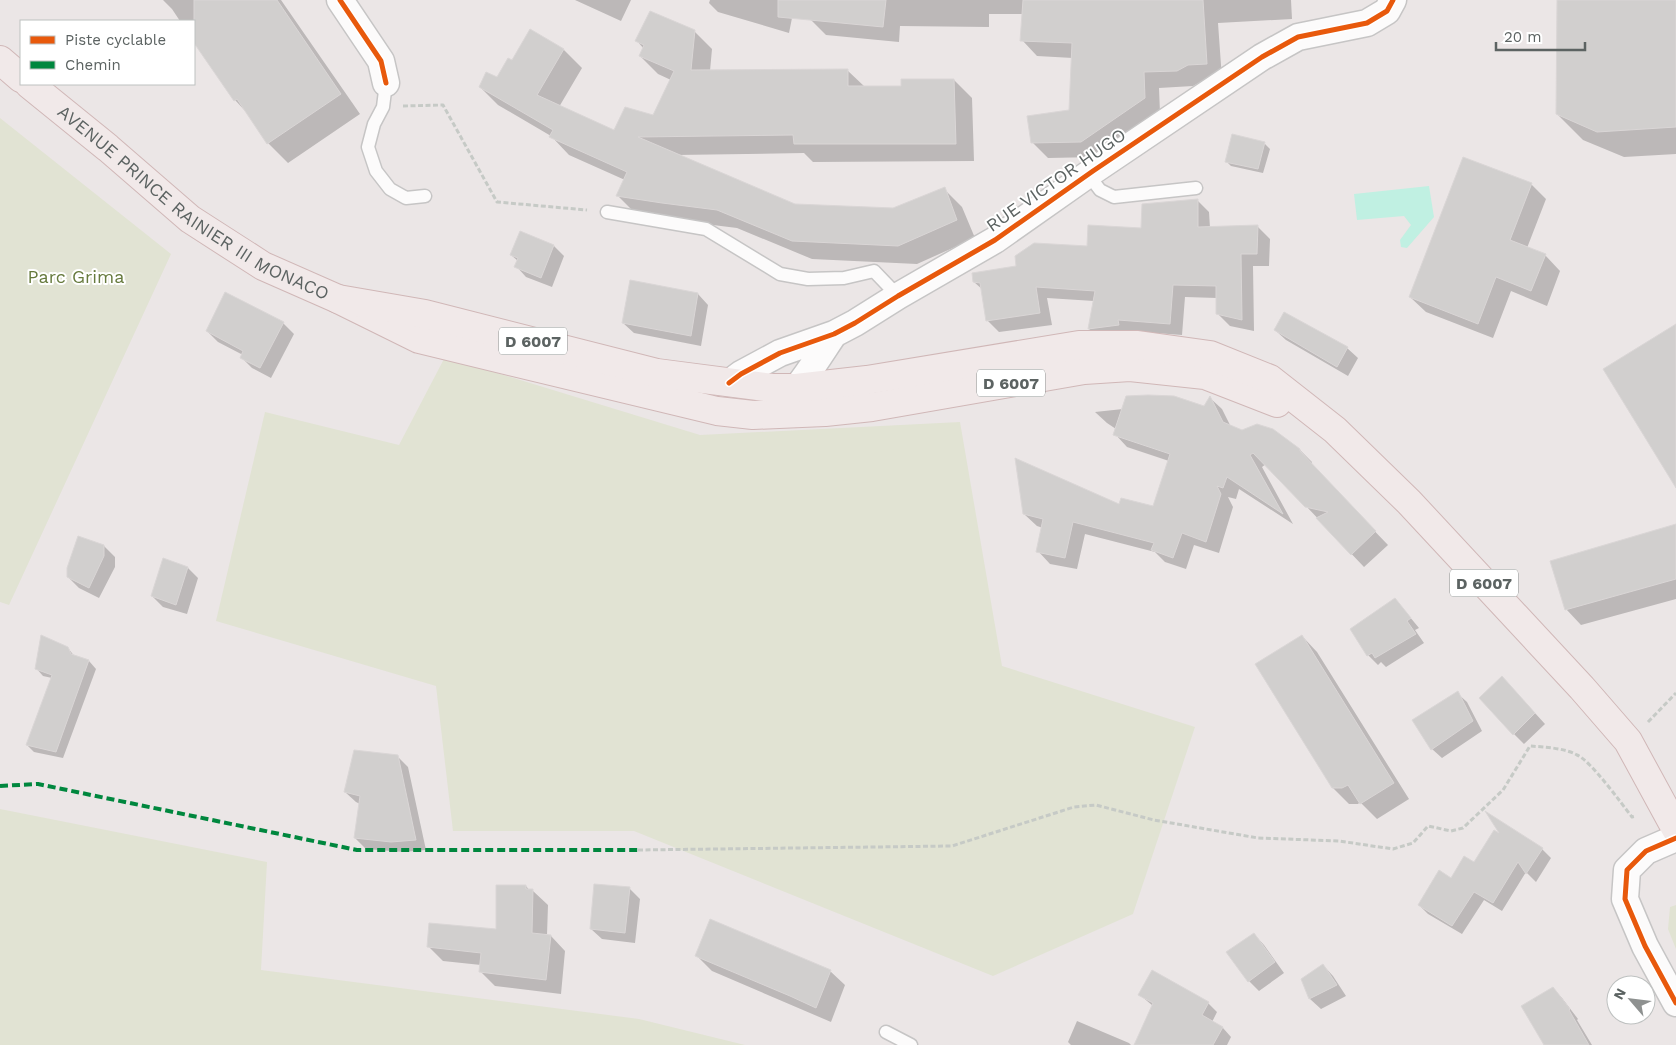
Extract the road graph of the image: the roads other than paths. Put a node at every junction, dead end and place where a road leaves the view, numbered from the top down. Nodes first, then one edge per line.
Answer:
1 (340, 0) edge
2 (1393, 0) edge
3 (0, 60) edge
4 (20, 77) edge
5 (30, 85) edge
6 (384, 95) joint
7 (1088, 174) junction
8 (1196, 188) dead end
9 (425, 196) dead end
10 (607, 212) road end
11 (898, 296) junction
12 (338, 299) junction
13 (834, 334) junction
14 (780, 353) junction
15 (1122, 356) junction
16 (729, 383) junction
17 (785, 391) junction
18 (677, 402) junction
19 (825, 412) junction
20 (1676, 830) edge
21 (1676, 838) edge
22 (1676, 1003) edge
23 (886, 1032) dead end
24 (911, 1045) edge

1 - 6 street
2 - 7 street, RUE VICTOR HUGO
3 - 4 main road
5 - 12 main road, AVENUE PRINCE RAINIER III MONACO / D 6007
6 - 9 lane
7 - 8 lane
7 - 11 street, RUE VICTOR HUGO
10 - 11 lane
11 - 13 street, RUE VICTOR HUGO
12 - 16 main road, AVENUE PRINCE RAINIER III MONACO / D 6007
12 - 18 main road, AVENUE PRINCE RAINIER III MONACO / D 6007
13 - 14 street, RUE VICTOR HUGO
13 - 17 street, RUE VICTOR HUGO
14 - 16 street, RUE VICTOR HUGO
14 - 17 street
15 - 17 main road, AVENUE PRINCE RAINIER III MONACO / D 6007
15 - 19 main road, AVENUE PRINCE RAINIER III MONACO / D 6007
15 - 20 main road, AVENUE PRINCE RAINIER III MONACO / D 6007
16 - 17 main road, AVENUE PRINCE RAINIER III MONACO / D 6007
17 - 18 street, AVENUE PRINCE RAINIER III MONACO
17 - 19 main road
18 - 19 main road, AVENUE PRINCE RAINIER III MONACO / D 6007
21 - 22 street
23 - 24 lane

